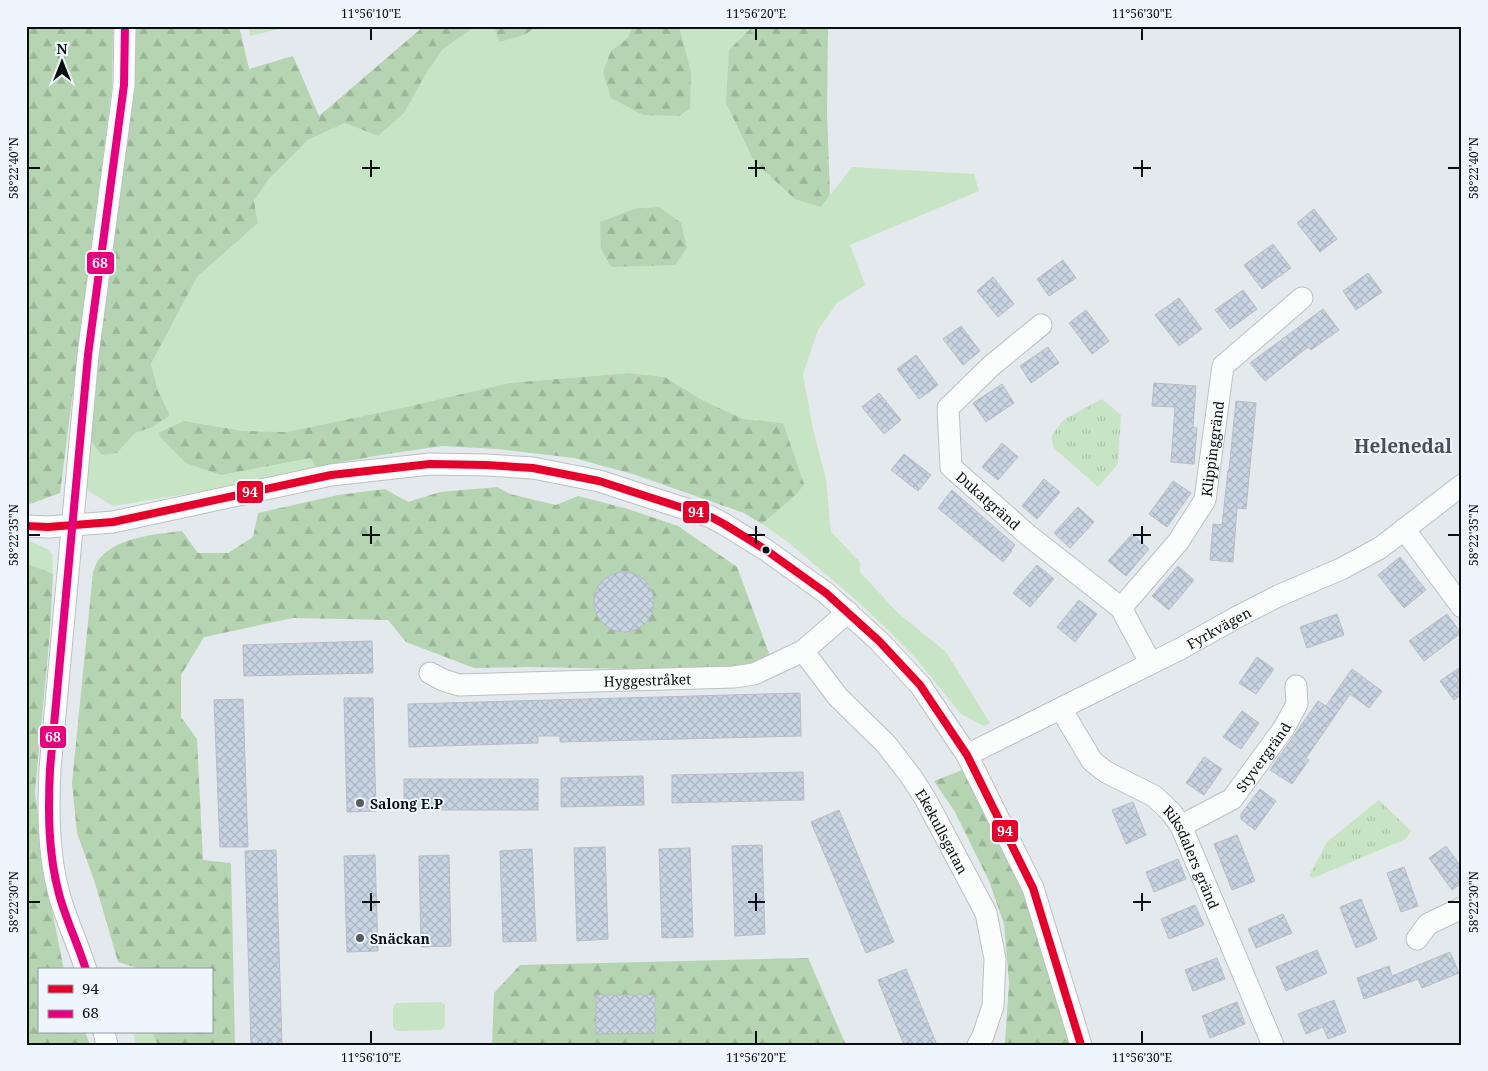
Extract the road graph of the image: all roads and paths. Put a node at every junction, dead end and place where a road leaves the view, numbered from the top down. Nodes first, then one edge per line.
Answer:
1 (125, 26) edge
2 (1302, 298) dead end
3 (1041, 325) dead end
4 (1462, 485) edge
5 (26, 526) edge
6 (73, 526) junction
7 (1404, 529) junction
8 (1462, 607) edge
9 (1121, 608) junction
10 (848, 612) junction
11 (803, 651) junction
12 (1150, 662) junction
13 (430, 673) dead end
14 (1296, 686) dead end
15 (1061, 709) junction
16 (967, 755) junction
17 (1181, 826) junction
18 (1462, 908) edge
19 (1417, 940) dead end
20 (85, 968) edge
21 (978, 1045) edge
22 (1081, 1045) edge
23 (1273, 1045) edge

1 - 6 street
2 - 9 street, Klippinggränd
3 - 9 street, Dukatgränd
4 - 7 street, Fyrkvägen
5 - 6 street
6 - 10 street
6 - 20 street
7 - 8 street
7 - 12 street, Fyrkvägen
9 - 12 street, Dukatgränd
10 - 11 street, Hyggestråket
10 - 16 street
11 - 13 street, Hyggestråket
11 - 21 street, Ekekullsgatan
12 - 15 street, Fyrkvägen
14 - 17 street, Styvergränd
15 - 16 street, Fyrkvägen
15 - 17 street, Riksdalers gränd
16 - 22 street
17 - 23 street, Riksdalers gränd
18 - 19 street

